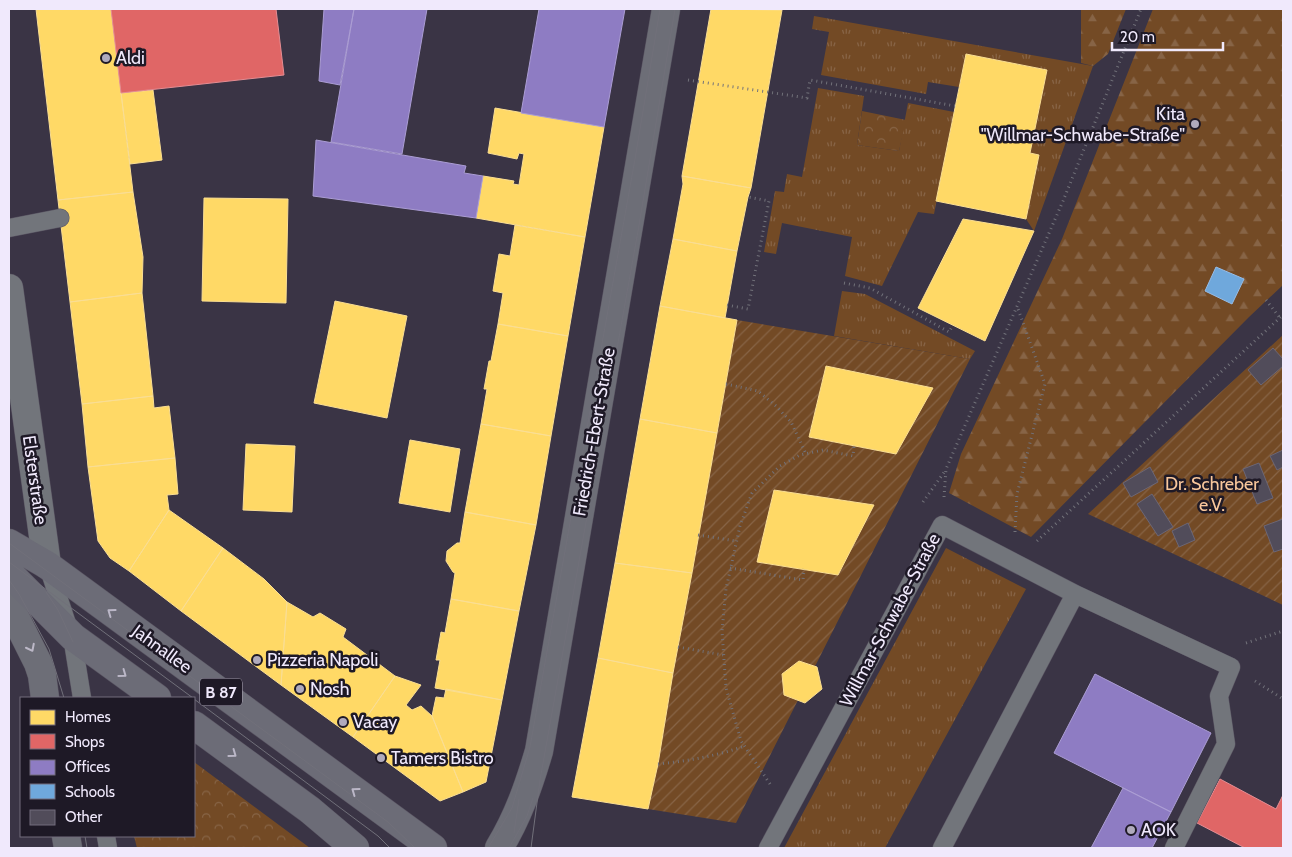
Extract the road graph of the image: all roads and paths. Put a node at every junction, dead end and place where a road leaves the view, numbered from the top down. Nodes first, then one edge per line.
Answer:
1 (666, 9) edge
2 (1141, 9) edge
3 (684, 80) dead end
4 (955, 106) dead end
5 (748, 197) dead end
6 (60, 218) dead end
7 (9, 228) edge
8 (844, 283) dead end
9 (9, 288) edge
10 (1266, 300) dead end
11 (728, 305) dead end
12 (1017, 306) junction
13 (1282, 317) edge
14 (953, 325) dead end
15 (726, 384) dead end
16 (23, 394) junction
17 (9, 442) edge
18 (854, 446) dead end
19 (806, 454) junction
20 (942, 525) junction
21 (698, 535) dead end
22 (736, 541) junction
23 (9, 543) edge
24 (1014, 562) junction
25 (47, 565) junction
26 (730, 568) junction
27 (804, 569) dead end
28 (9, 573) edge
29 (1075, 594) junction
30 (9, 605) edge
31 (1283, 631) edge
32 (72, 638) junction
33 (678, 647) dead end
34 (723, 655) junction
35 (1231, 667) junction
36 (46, 697) edge
37 (82, 697) edge
38 (156, 697) edge
39 (195, 726) edge
40 (745, 746) junction
41 (658, 764) dead end
42 (773, 789) dead end
43 (355, 848) edge
44 (434, 848) edge
45 (499, 848) edge
46 (768, 848) edge
47 (942, 848) edge
48 (1174, 848) edge

1 - 45 main road, Friedrich-Ebert-Straße
2 - 12 path
3 - 4 path
5 - 11 path
6 - 7 lane
8 - 14 path
9 - 16 street, Elsterstraße
10 - 13 path
12 - 20 path
12 - 24 path
13 - 24 path
15 - 19 path
16 - 17 street, Elsterstraße
16 - 25 street, Elsterstraße
18 - 19 path
19 - 22 path
20 - 24 lane, Willmar-Schwabe-Straße
20 - 46 lane, Willmar-Schwabe-Straße
21 - 22 path
22 - 26 path
23 - 25 main road, Jahnallee / B 87
24 - 29 lane, Willmar-Schwabe-Straße
25 - 32 lane
44 -> 25 main road, Jahnallee / B 87
26 - 27 path
26 - 34 path
28 - 32 main road
29 - 35 lane, Willmar-Schwabe-Straße
29 - 47 lane
30 -> 36 main road
31 - 35 path
32 - 37 lane
32 -> 38 main road
33 - 34 path
34 - 40 path
35 - 48 lane
39 -> 43 main road, B 87
40 - 41 path
40 - 42 path

